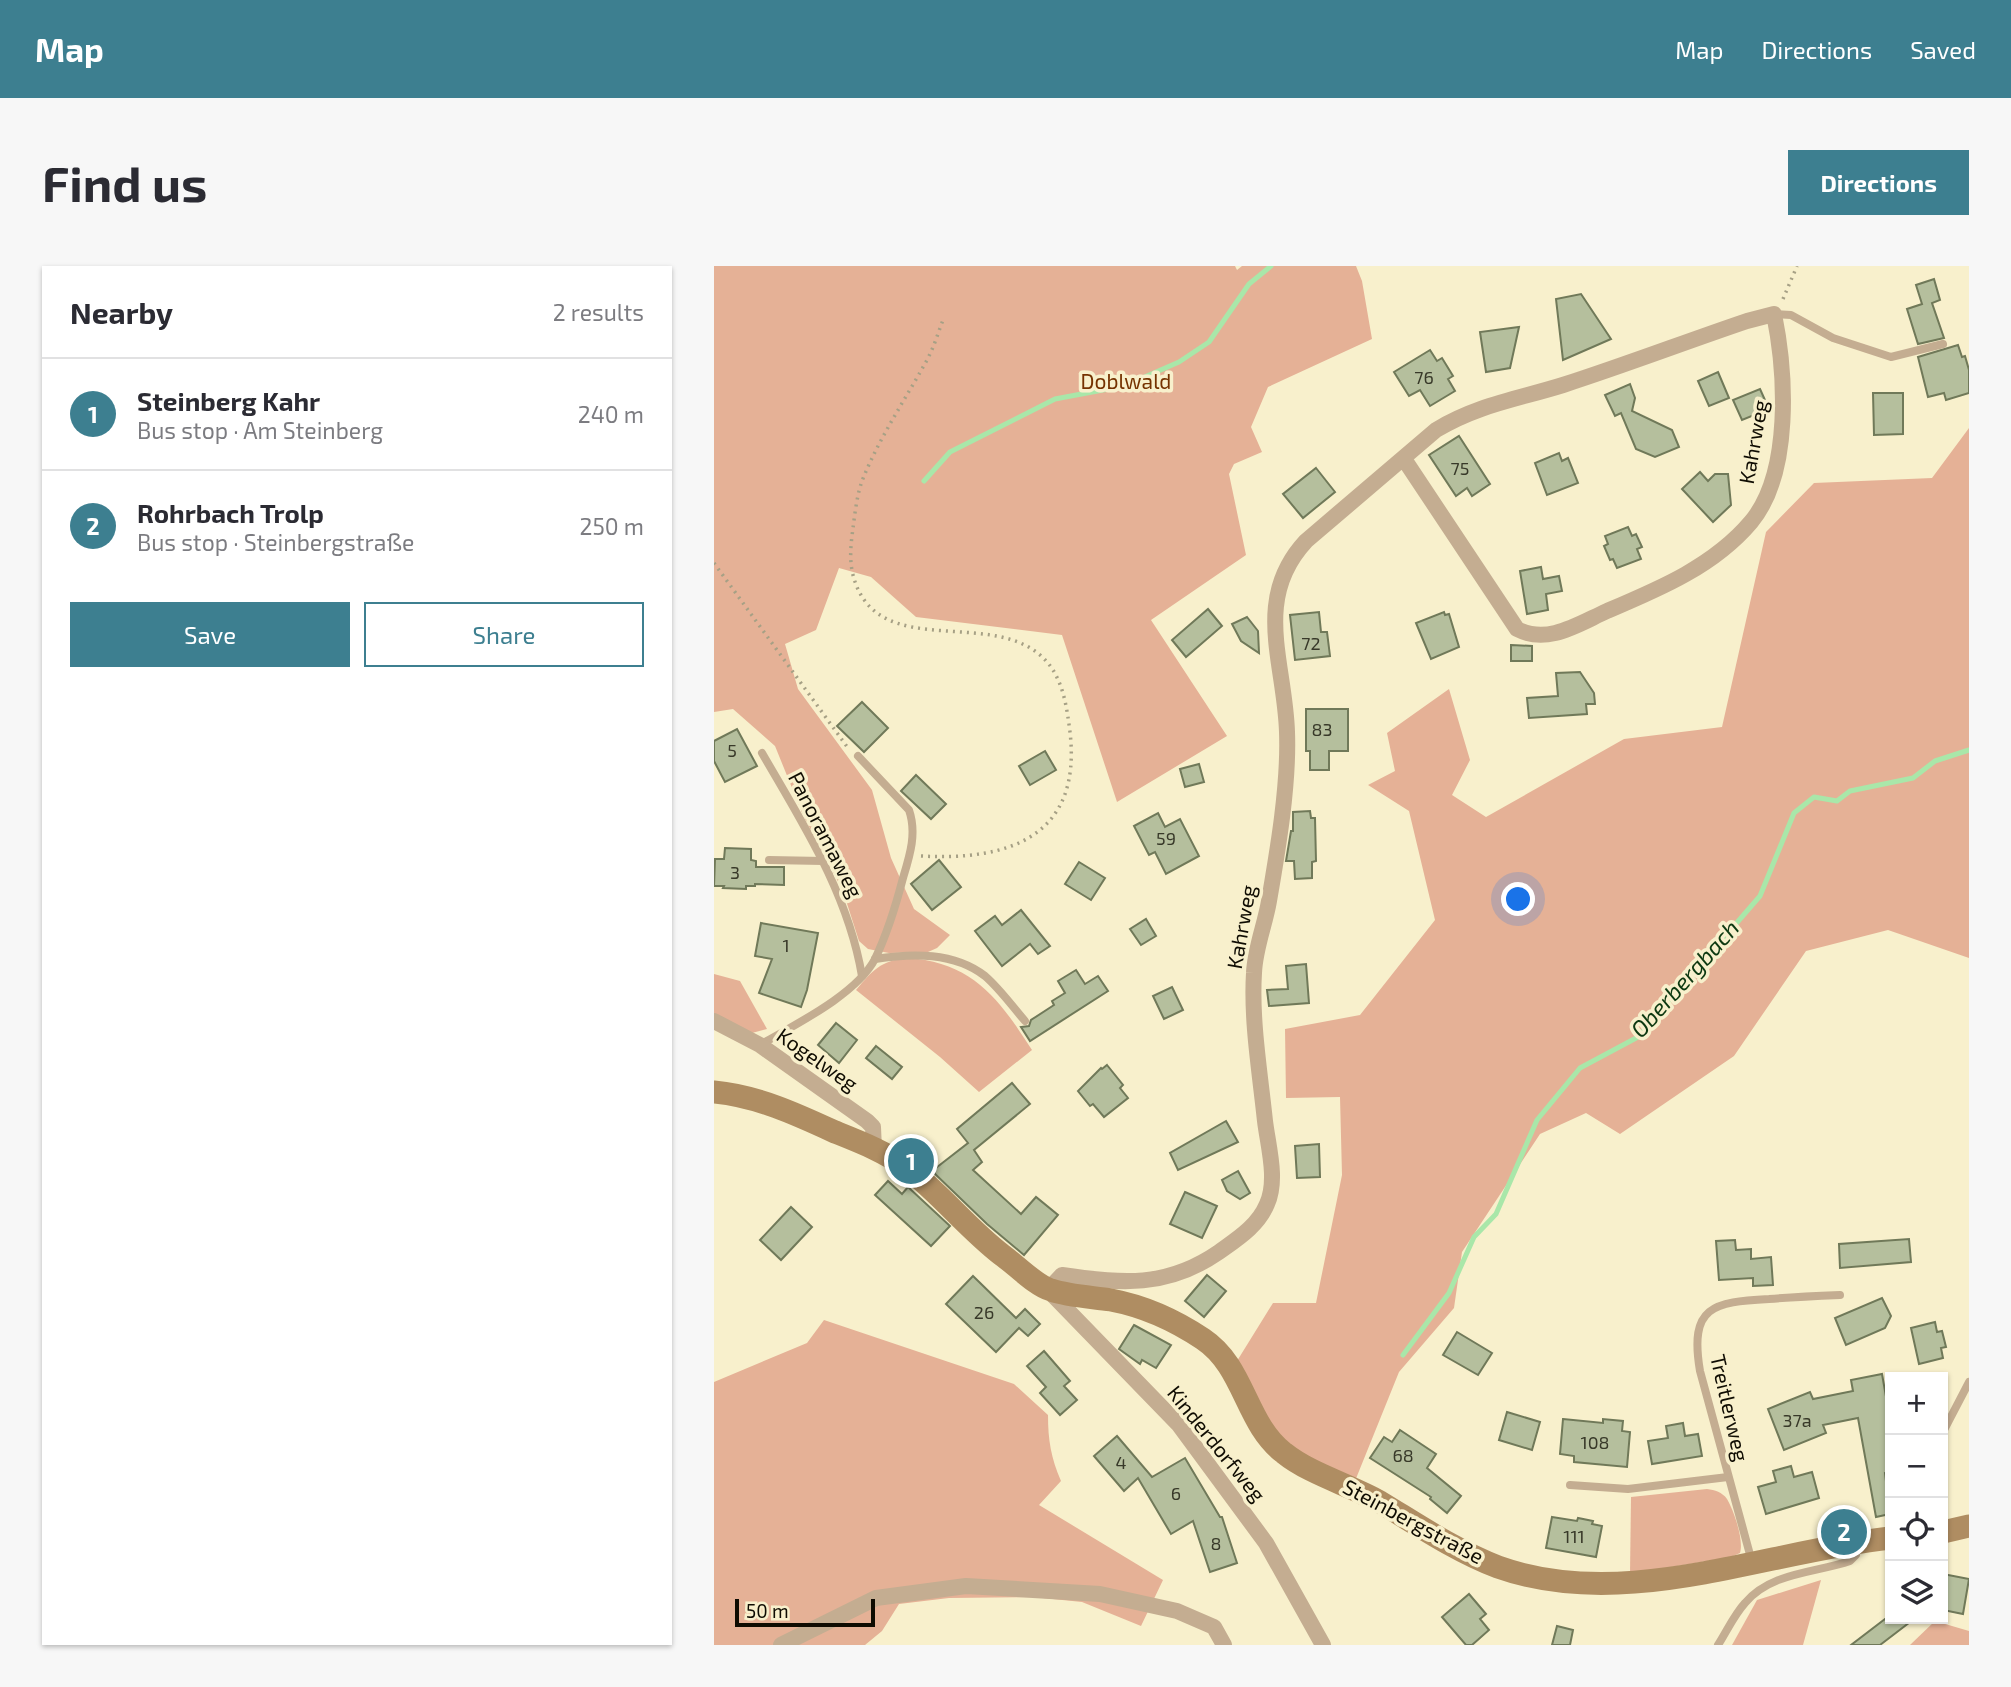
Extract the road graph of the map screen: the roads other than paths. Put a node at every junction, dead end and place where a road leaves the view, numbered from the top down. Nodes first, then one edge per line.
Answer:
1 (1774, 314) junction
2 (1943, 344) dead end
3 (1404, 459) junction
4 (762, 752) dead end
5 (858, 756) road end
6 (769, 860) dead end
7 (823, 861) junction
8 (875, 959) junction
9 (862, 975) junction
10 (714, 1021) edge
11 (1025, 1021) dead end
12 (760, 1045) junction
13 (714, 1092) edge
14 (874, 1149) junction
15 (1048, 1290) junction
16 (1840, 1295) dead end
17 (1969, 1382) edge
18 (1948, 1422) edge
19 (1728, 1477) junction
20 (1570, 1485) dead end
21 (1969, 1526) edge
22 (1948, 1531) edge
23 (1885, 1539) edge
24 (1854, 1543) junction
25 (1752, 1562) junction
26 (781, 1645) edge
27 (1224, 1645) edge
28 (1323, 1645) edge
29 (1718, 1645) edge

1 - 2 lane
1 - 3 street, Kahrweg
1 - 3 street, Kahrweg
3 - 15 street, Kahrweg
4 - 7 lane, Panoramaweg
5 - 8 lane, Panoramaweg
6 - 7 lane
7 - 9 lane, Panoramaweg
8 - 9 lane, Panoramaweg
8 - 11 lane
9 - 12 lane, Panoramaweg
10 - 12 street, Kogelweg
12 - 14 street, Kogelweg
13 - 14 main road
14 - 15 main road
15 - 25 main road, Steinbergstraße
15 - 28 street, Kinderdorfweg
16 - 19 lane, Treitlerweg
17 - 18 lane
19 - 20 lane
19 - 25 lane, Treitlerweg
21 - 22 main road
23 - 24 main road, Steinbergstraße
24 - 25 main road, Steinbergstraße
24 - 29 lane
26 - 27 street

